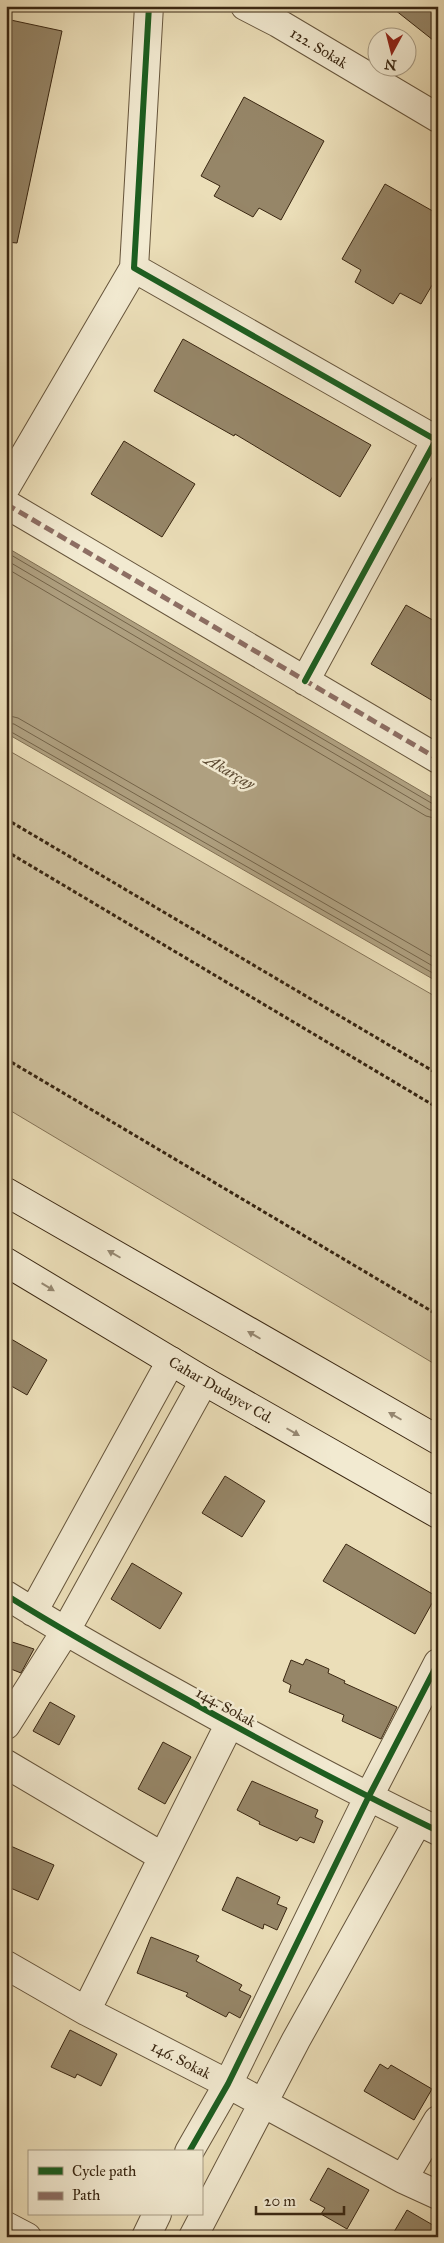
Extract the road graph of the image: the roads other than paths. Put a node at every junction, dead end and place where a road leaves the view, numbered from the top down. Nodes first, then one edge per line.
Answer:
1 (149, 6) edge
2 (245, 6) edge
3 (283, 15) edge
4 (438, 118) edge
5 (134, 268) junction
6 (437, 439) edge
7 (6, 487) edge
8 (6, 504) edge
9 (306, 681) junction
10 (438, 758) edge
11 (6, 1192) edge
12 (6, 1262) edge
13 (171, 1361) junction
14 (204, 1381) junction
15 (438, 1440) edge
16 (438, 1514) edge
17 (6, 1595) edge
18 (33, 1612) junction
19 (65, 1632) junction
20 (438, 1663) edge
21 (230, 1723) junction
22 (6, 1725) edge
23 (6, 1764) edge
24 (368, 1798) junction
25 (428, 1826) edge
26 (163, 1857) junction
27 (6, 1964) edge
28 (86, 2011) junction
29 (228, 2084) junction
30 (263, 2103) junction
31 (438, 2120) edge
32 (190, 2150) edge
33 (403, 2179) junction
34 (438, 2195) edge
35 (156, 2216) edge
36 (6, 2226) edge
37 (27, 2237) edge
38 (146, 2237) edge
39 (193, 2237) edge

1 - 5 street
2 - 3 street, 122. Sokak
3 - 4 street, 122. Sokak
5 - 6 street
5 - 7 street
6 - 9 street
8 - 9 street
9 - 10 street
15 -> 11 street
12 -> 13 street, Cahar Dudayev Cd.
13 - 14 street, Cahar Dudayev Cd.
13 - 18 street
14 -> 16 street, Cahar Dudayev Cd.
14 - 19 street
17 - 18 street, 144. Sokak
18 - 19 street, 144. Sokak
19 - 21 street, 144. Sokak
19 - 22 street
20 - 24 street
21 - 24 street, 144. Sokak
21 - 26 street
23 - 26 street
24 - 25 street, 144. Sokak
24 - 29 street
25 - 30 street
26 - 28 street
27 - 28 street, 146. Sokak
28 - 29 street, 146. Sokak
29 - 30 street, 146. Sokak
29 - 32 street
30 - 33 street, 146. Sokak
30 - 39 street
31 - 33 street
33 - 34 street, 146. Sokak
35 - 38 street
36 - 37 street

